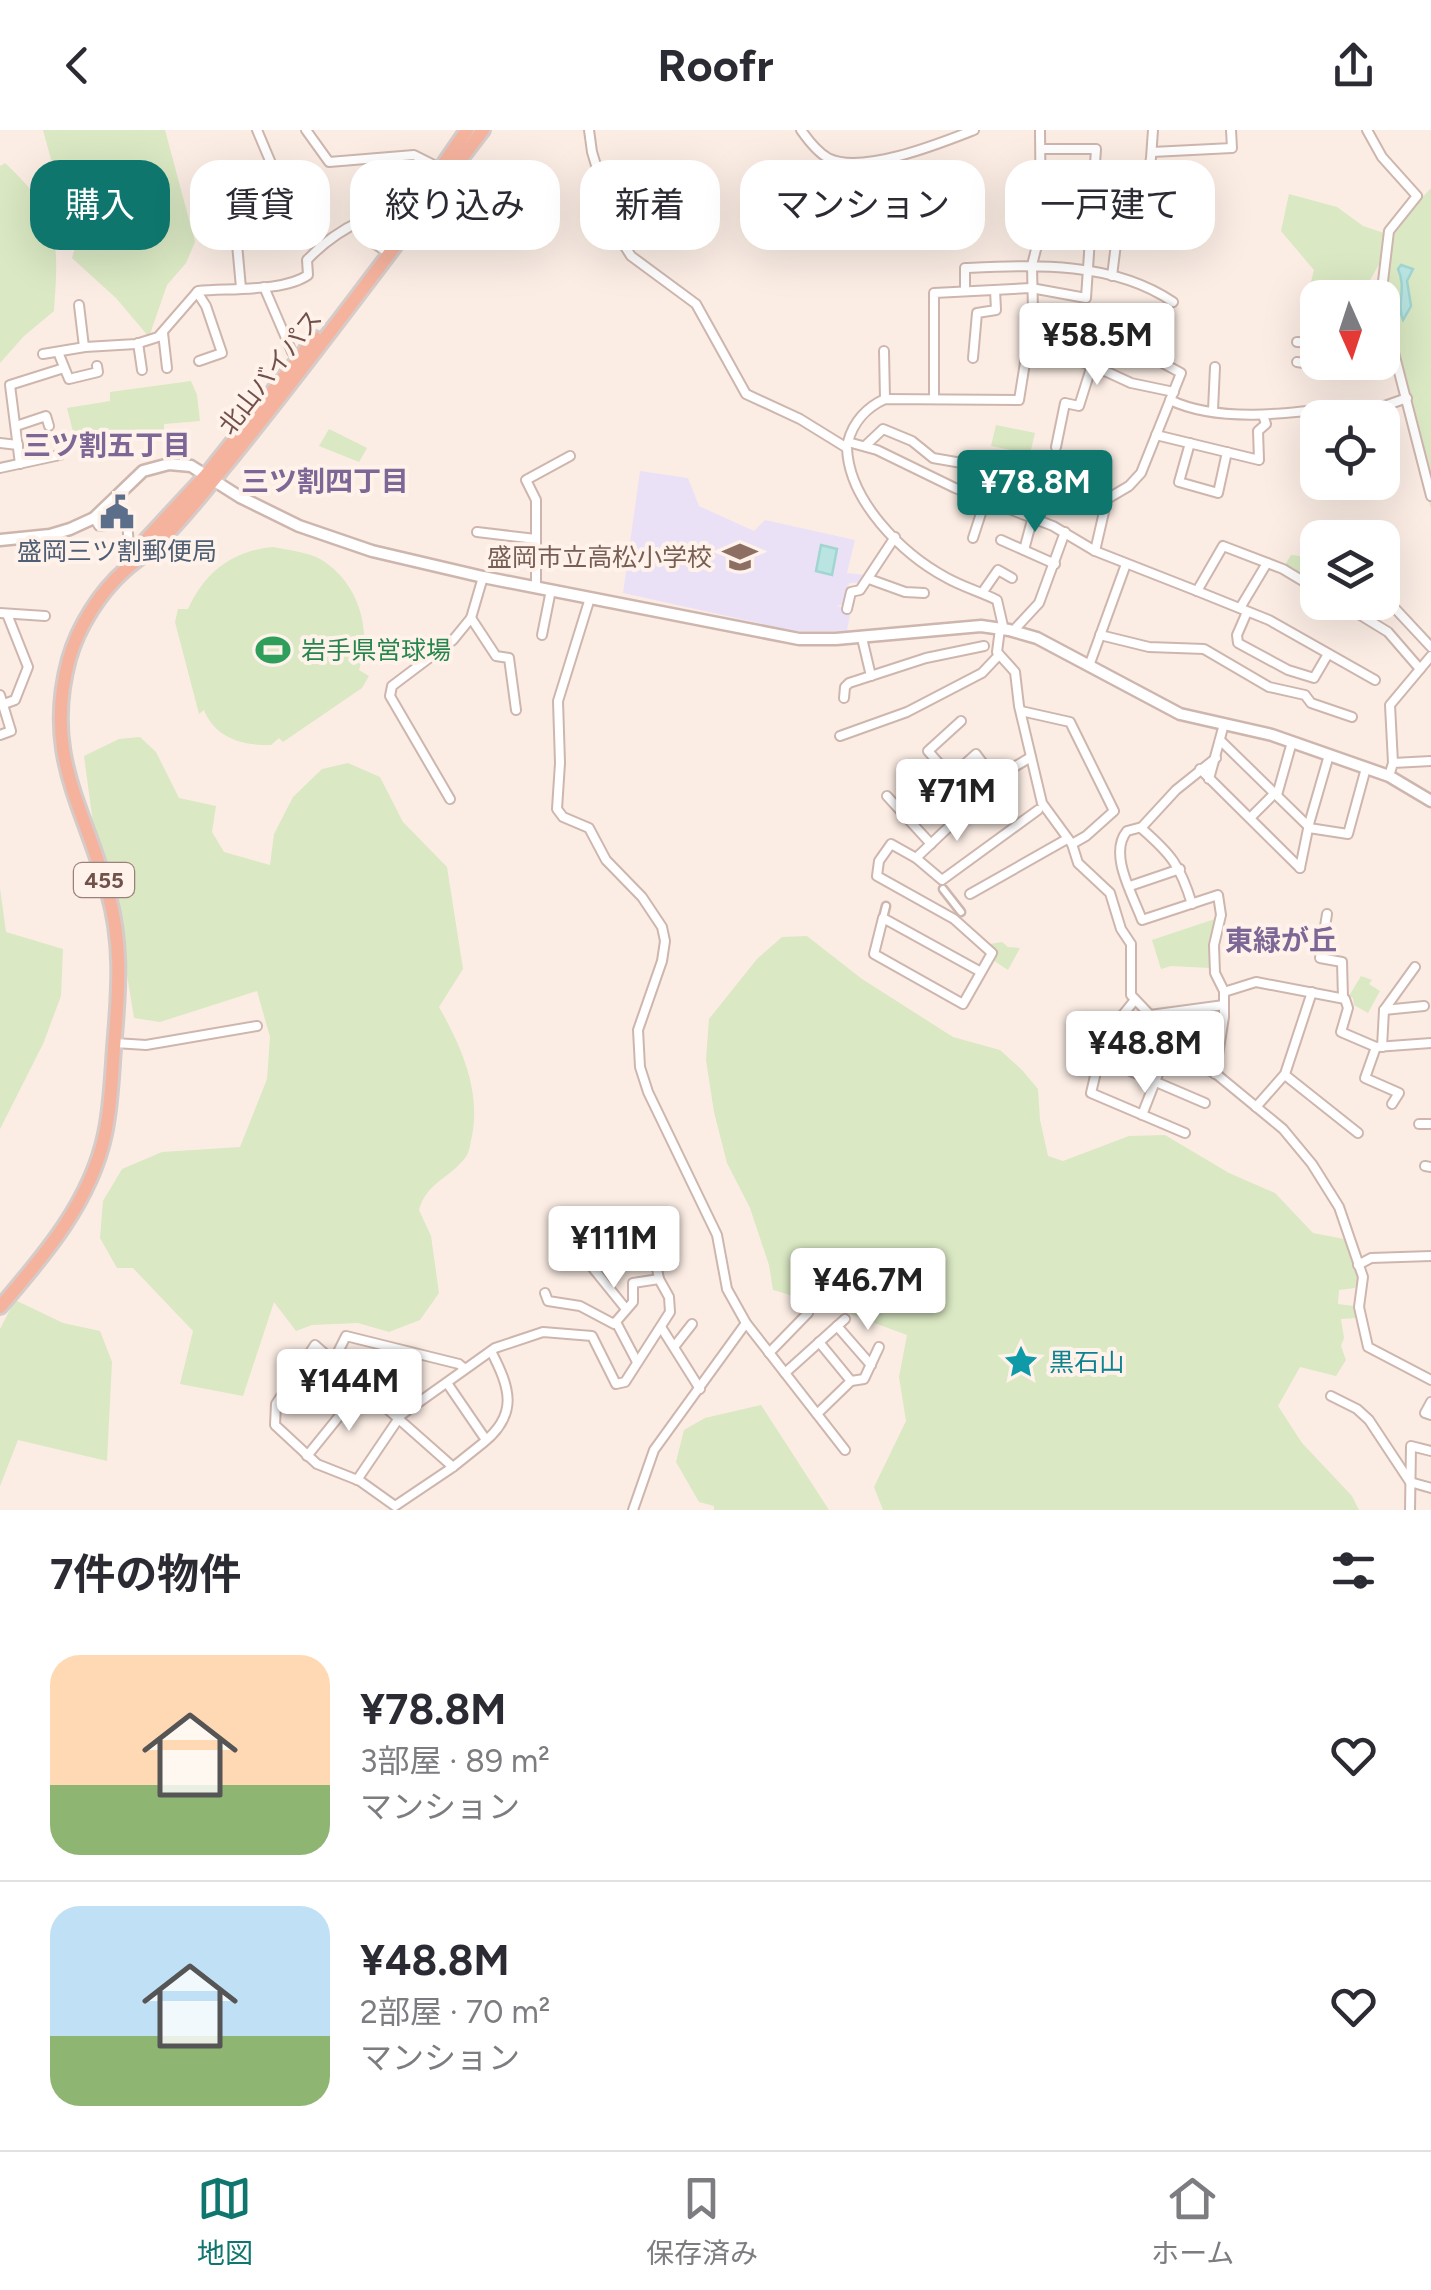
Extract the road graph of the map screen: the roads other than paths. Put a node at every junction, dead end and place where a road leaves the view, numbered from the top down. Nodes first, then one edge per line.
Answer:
1 (257, 130) edge
2 (306, 130) edge
3 (467, 130) edge
4 (483, 130) edge
5 (589, 130) edge
6 (801, 130) edge
7 (974, 130) edge
8 (1040, 130) edge
9 (1152, 130) edge
10 (1231, 130) edge
11 (1366, 130) edge
12 (1040, 148) junction
13 (1152, 152) junction
14 (269, 160) edge
15 (350, 160) edge
16 (353, 160) edge
17 (424, 160) edge
18 (446, 160) edge
19 (1041, 160) edge
20 (1095, 160) edge
21 (350, 226) edge
22 (238, 250) edge
23 (384, 250) edge
24 (1036, 250) edge
25 (1089, 250) edge
26 (1032, 265) junction
27 (1088, 270) junction
28 (1112, 276) junction
29 (1383, 280) edge
30 (264, 287) junction
31 (241, 288) junction
32 (1030, 288) junction
33 (995, 290) junction
34 (965, 291) junction
35 (197, 292) junction
36 (1173, 302) dead end
37 (79, 305) dead end
38 (1033, 313) junction
39 (163, 332) junction
40 (138, 342) junction
41 (1297, 342) dead end
42 (1300, 342) edge
43 (84, 347) junction
44 (1028, 347) junction
45 (884, 351) dead end
46 (58, 352) junction
47 (43, 354) dead end
48 (299, 358) junction
49 (973, 358) dead end
50 (199, 361) dead end
51 (1092, 365) junction
52 (97, 366) dead end
53 (1215, 367) dead end
54 (64, 368) junction
55 (167, 368) dead end
56 (142, 370) dead end
57 (1400, 376) edge
58 (1172, 396) junction
59 (934, 398) junction
60 (1407, 398) junction
61 (885, 399) junction
62 (1213, 410) junction
63 (1264, 415) junction
64 (16, 426) junction
65 (50, 426) dead end
66 (1156, 435) junction
67 (0, 444) edge
68 (1190, 444) junction
69 (18, 445) junction
70 (865, 446) junction
71 (1056, 447) dead end
72 (1227, 452) junction
73 (60, 455) dead end
74 (570, 456) dead end
75 (20, 464) junction
76 (981, 467) junction
77 (0, 468) edge
78 (1019, 473) dead end
79 (209, 478) junction
80 (976, 484) junction
81 (972, 496) junction
82 (1431, 496) edge
83 (1038, 498) junction
84 (1107, 499) junction
85 (986, 501) junction
86 (94, 518) junction
87 (1033, 519) junction
88 (477, 532) dead end
89 (1065, 532) junction
90 (895, 537) junction
91 (973, 538) dead end
92 (536, 539) junction
93 (0, 540) edge
94 (1001, 540) dead end
95 (1024, 550) junction
96 (1094, 552) junction
97 (130, 557) junction
98 (1267, 563) junction
99 (1055, 564) junction
100 (1126, 564) junction
101 (483, 577) junction
102 (1012, 578) dead end
103 (870, 579) junction
104 (1300, 580) edge
105 (536, 587) junction
106 (550, 590) junction
107 (1197, 591) junction
108 (924, 593) dead end
109 (982, 593) junction
110 (590, 598) junction
111 (847, 609) dead end
112 (1244, 610) junction
113 (3, 613) edge
114 (1400, 614) edge
115 (45, 616) dead end
116 (470, 618) junction
117 (1368, 620) edge
118 (1005, 628) junction
119 (542, 636) dead end
120 (1100, 636) junction
121 (862, 638) junction
122 (984, 646) dead end
123 (1431, 648) edge
124 (1328, 654) junction
125 (999, 655) junction
126 (1431, 656) edge
127 (1089, 666) junction
128 (1420, 669) junction
129 (871, 676) junction
130 (1374, 680) dead end
131 (844, 698) dead end
132 (2, 699) edge
133 (516, 710) dead end
134 (1021, 711) junction
135 (1352, 717) dead end
136 (961, 721) dead end
137 (1224, 724) junction
138 (0, 736) edge
139 (840, 736) dead end
140 (1220, 740) junction
141 (1292, 742) junction
142 (1329, 755) junction
143 (1031, 756) junction
144 (1216, 758) junction
145 (1431, 761) edge
146 (1394, 762) junction
147 (1366, 768) junction
148 (1200, 769) junction
149 (1389, 776) junction
150 (951, 777) junction
151 (1210, 778) junction
152 (994, 779) junction
153 (1001, 788) dead end
154 (1276, 794) junction
155 (887, 796) dead end
156 (450, 799) dead end
157 (1431, 801) edge
158 (1038, 810) dead end
159 (906, 816) junction
160 (1250, 818) junction
161 (1142, 827) junction
162 (1309, 828) junction
163 (1070, 841) junction
164 (931, 844) junction
165 (1304, 847) junction
166 (1283, 851) junction
167 (916, 858) junction
168 (1180, 868) junction
169 (942, 885) junction
170 (1130, 886) junction
171 (970, 894) dead end
172 (1192, 904) junction
173 (886, 906) dead end
174 (961, 912) dead end
175 (1327, 914) dead end
176 (882, 918) junction
177 (1414, 967) dead end
178 (981, 972) junction
179 (1224, 992) junction
180 (1312, 992) junction
181 (1343, 998) junction
182 (1134, 1001) junction
183 (1224, 1005) junction
184 (1424, 1006) dead end
185 (1384, 1010) junction
186 (1150, 1015) junction
187 (258, 1026) dead end
188 (1112, 1028) junction
189 (114, 1043) junction
190 (1431, 1043) edge
191 (1379, 1047) junction
192 (1168, 1051) junction
193 (1100, 1058) junction
194 (1215, 1074) junction
195 (1285, 1075) junction
196 (1155, 1082) junction
197 (1205, 1103) dead end
198 (1392, 1104) dead end
199 (1256, 1107) junction
200 (1142, 1115) junction
201 (1419, 1124) dead end
202 (1431, 1124) edge
203 (1185, 1132) dead end
204 (1358, 1133) dead end
205 (589, 1250) dead end
206 (654, 1253) dead end
207 (1431, 1256) edge
208 (1358, 1264) junction
209 (658, 1278) junction
210 (546, 1292) dead end
211 (0, 1296) edge
212 (0, 1306) edge
213 (626, 1309) junction
214 (808, 1313) dead end
215 (616, 1322) junction
216 (692, 1324) dead end
217 (746, 1324) junction
218 (661, 1327) junction
219 (820, 1342) junction
220 (674, 1347) junction
221 (879, 1347) dead end
222 (491, 1351) junction
223 (769, 1353) junction
224 (333, 1362) junction
225 (636, 1362) junction
226 (871, 1365) junction
227 (466, 1369) junction
228 (785, 1373) junction
229 (1431, 1380) edge
230 (447, 1382) junction
231 (851, 1382) junction
232 (362, 1388) junction
233 (700, 1389) junction
234 (1331, 1396) dead end
235 (1431, 1402) edge
236 (817, 1414) junction
237 (1431, 1415) edge
238 (398, 1418) junction
239 (486, 1440) junction
240 (846, 1450) dead end
241 (1431, 1451) edge
242 (307, 1456) junction
243 (454, 1467) junction
244 (357, 1480) junction
245 (1410, 1482) junction
246 (1431, 1488) edge
247 (634, 1510) edge
248 (1410, 1510) edge

1 - 14 street
2 - 15 street
3 - 18 highway, 北山バイパス / 455
4 - 79 highway, 北山バイパス / 455
5 - 90 street
6 - 7 street
8 - 12 street
9 - 13 street
10 - 13 street
11 - 29 street
12 - 19 street
12 - 20 street
13 - 28 street
16 - 17 street
21 - 30 street
22 - 31 street
23 - 48 highway, 北山バイパス / 455
24 - 26 street
25 - 27 street
26 - 27 street
26 - 32 street
26 - 34 street
27 - 28 street
27 - 32 street
28 - 36 street
30 - 31 street
30 - 48 street
31 - 35 street
32 - 33 street
32 - 38 street
33 - 34 street
33 - 49 street
34 - 59 street
35 - 39 street
35 - 50 street
37 - 43 street
38 - 44 street
38 - 58 street
39 - 40 street
39 - 55 street
40 - 43 street
40 - 56 street
41 - 42 street
43 - 46 street
44 - 51 street
44 - 59 street
45 - 61 street
46 - 47 street
46 - 54 street
48 - 79 highway, 北山バイパス / 455
51 - 58 street
51 - 71 street
52 - 54 street
53 - 62 street
54 - 64 street
57 - 60 street
58 - 62 street
58 - 66 street
59 - 61 street
60 - 63 street
60 - 82 street
61 - 70 street
62 - 63 street
63 - 72 street
64 - 65 street
64 - 69 street
66 - 68 street
66 - 84 street
67 - 69 street
68 - 72 street
68 - 72 street
69 - 75 street
70 - 76 street
70 - 81 street
73 - 75 street
74 - 92 street
75 - 77 street
76 - 78 street
76 - 80 street
79 - 86 street
79 - 97 highway, 北山バイパス / 455
79 - 101 street
79 - 189 highway, 北山バイパス / 455
80 - 81 street
80 - 83 street
81 - 85 street
83 - 84 street
83 - 87 street
84 - 96 street
85 - 87 street
85 - 91 street
86 - 93 street
86 - 97 street
87 - 89 street
87 - 95 street
88 - 92 street
89 - 96 street
89 - 99 street
90 - 103 street
90 - 109 street
92 - 105 street
94 - 95 street
95 - 99 street
96 - 100 street
97 - 211 highway, 北山バイパス / 455
98 - 104 street
98 - 107 street
98 - 112 street
99 - 118 street
100 - 107 street
100 - 120 street
101 - 105 street
101 - 116 street
102 - 109 street
103 - 108 street
103 - 111 street
105 - 106 street
106 - 110 street
106 - 119 street
107 - 112 street
109 - 118 street
110 - 121 street
110 - 217 street
112 - 124 street
112 - 124 street
113 - 115 street
113 - 132 street
114 - 123 street
116 - 133 street
116 - 156 street
117 - 128 street
118 - 121 street
118 - 125 street
118 - 127 street
120 - 127 street
120 - 135 street
121 - 129 street
122 - 129 street
124 - 130 street
125 - 134 street
125 - 139 street
126 - 128 street
127 - 137 street
128 - 146 street
129 - 131 street
132 - 138 street
134 - 143 street
134 - 163 street
136 - 150 street
137 - 140 street
137 - 141 street
140 - 144 street
140 - 154 street
141 - 142 street
141 - 154 street
142 - 147 street
142 - 162 street
143 - 152 street
143 - 163 street
144 - 148 street
144 - 151 street
145 - 146 street
146 - 149 street
147 - 149 street
147 - 162 street
148 - 151 street
148 - 161 street
149 - 157 street
150 - 152 street
150 - 159 street
150 - 164 street
151 - 160 street
152 - 153 street
154 - 160 street
154 - 162 street
155 - 159 street
158 - 169 street
159 - 164 street
160 - 166 street
161 - 168 street
161 - 170 street
162 - 165 street
163 - 171 street
163 - 182 street
164 - 167 street
165 - 166 street
165 - 166 street
167 - 169 street
167 - 178 street
168 - 170 street
168 - 172 street
169 - 174 street
170 - 172 street
172 - 179 street
173 - 176 street
175 - 181 street
176 - 178 street
176 - 178 street
177 - 185 street
179 - 180 street
179 - 183 street
180 - 181 street
180 - 195 street
181 - 191 street
182 - 186 street
182 - 188 street
183 - 186 street
183 - 194 street
184 - 185 street
185 - 191 street
186 - 192 street
187 - 189 street
188 - 192 street
188 - 193 street
189 - 212 highway, 北山バイパス / 455
190 - 191 street
191 - 198 street
192 - 194 street
192 - 196 street
193 - 196 street
193 - 200 street
194 - 199 street
195 - 199 street
195 - 204 street
196 - 197 street
196 - 200 street
199 - 208 street
200 - 203 street
201 - 202 street
205 - 213 street
206 - 209 street
207 - 208 street
208 - 229 street
209 - 213 street
209 - 218 street
210 - 215 street
213 - 215 street
214 - 223 street
215 - 225 street
216 - 220 street
217 - 223 street
217 - 233 street
218 - 220 street
218 - 225 street
219 - 226 street
219 - 228 street
219 - 231 street
220 - 233 street
221 - 226 street
222 - 225 street
222 - 227 street
222 - 239 street
223 - 228 street
224 - 227 street
224 - 232 street
224 - 242 street
226 - 231 street
227 - 230 street
228 - 236 street
230 - 238 street
230 - 239 street
231 - 236 street
232 - 238 street
232 - 242 street
233 - 247 street
234 - 245 street
235 - 237 street
236 - 240 street
238 - 243 street
238 - 244 street
239 - 243 street
241 - 245 street
242 - 244 street
243 - 244 street
245 - 246 street
245 - 248 street

